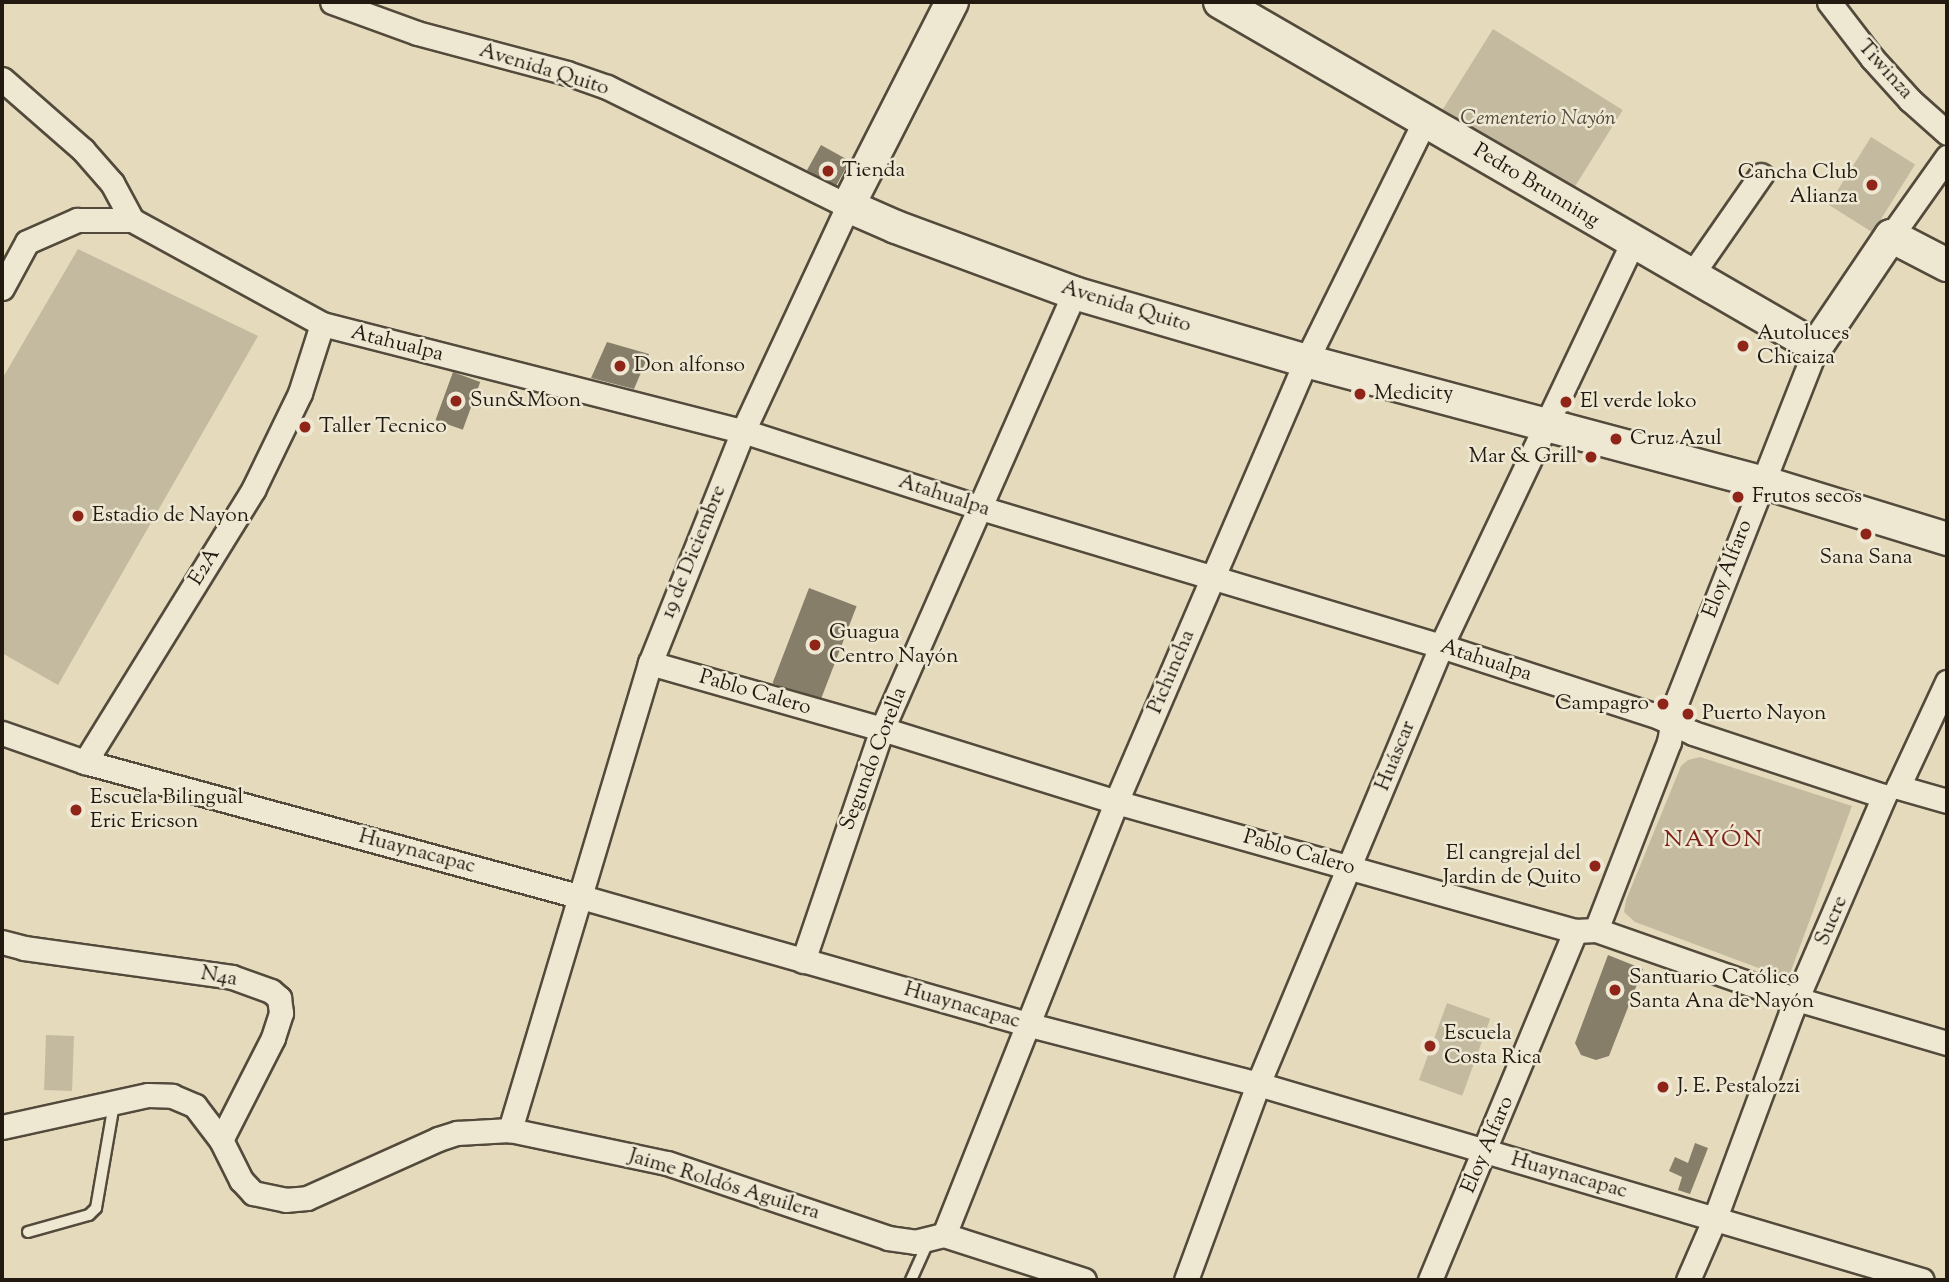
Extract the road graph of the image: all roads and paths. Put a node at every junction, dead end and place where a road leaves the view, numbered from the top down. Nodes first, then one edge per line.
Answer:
1 (332, 2) edge
2 (952, 2) edge
3 (1220, 2) edge
4 (1829, 2) edge
5 (2, 79) edge
6 (1425, 120) junction
7 (1947, 133) edge
8 (1947, 157) edge
9 (1761, 175) dead end
10 (848, 205) junction
11 (132, 220) junction
12 (1891, 236) junction
13 (1632, 243) junction
14 (1947, 265) edge
15 (1690, 277) junction
16 (2, 288) edge
17 (1074, 293) junction
18 (322, 324) junction
19 (1816, 347) junction
20 (1306, 361) junction
21 (1545, 425) junction
22 (743, 431) junction
23 (1762, 482) junction
24 (981, 508) junction
25 (1947, 539) edge
26 (1213, 577) junction
27 (1441, 646) junction
28 (650, 663) junction
29 (1947, 682) edge
30 (1674, 725) junction
31 (882, 729) junction
32 (2, 733) edge
33 (85, 762) junction
34 (1891, 791) junction
35 (1947, 801) edge
36 (1116, 802) junction
37 (1350, 867) junction
38 (578, 896) junction
39 (1586, 931) junction
40 (2, 942) edge
41 (803, 961) junction
42 (1799, 998) junction
43 (1026, 1024) junction
44 (1947, 1043) edge
45 (1258, 1084) junction
46 (114, 1104) junction
47 (2, 1127) edge
48 (510, 1130) junction
49 (221, 1140) junction
50 (1485, 1152) junction
51 (1715, 1218) junction
52 (28, 1232) dead end
53 (937, 1236) junction
54 (911, 1280) edge
55 (1084, 1280) edge
56 (1186, 1280) edge
57 (1430, 1280) edge
58 (1688, 1280) edge
59 (1922, 1280) edge

1 - 10 street, Avenida Quito
2 - 10 street, 19 de Diciembre
3 - 6 street, Pedro Brunning
4 - 7 street, Tiwinza
5 - 11 street
6 - 13 street, Pedro Brunning
6 - 20 street, Pichincha
8 - 12 street, Eloy Alfaro
9 - 15 street
10 - 17 street, Avenida Quito
10 - 22 street, 19 de Diciembre
11 - 16 street
11 - 18 street, Atahualpa
12 - 14 street
12 - 19 street, Eloy Alfaro
13 - 15 street, Pedro Brunning
13 - 21 street, Huáscar
15 - 19 street, Pedro Brunning
17 - 20 street, Avenida Quito
17 - 24 street, Segundo Corella
18 - 22 street, Atahualpa
18 - 33 street, E2A
19 - 23 street, Eloy Alfaro
20 - 21 street, Avenida Quito
20 - 26 street, Pichincha
21 - 23 street, Avenida Quito
21 - 27 street, Huáscar
22 - 24 street, Atahualpa
22 - 28 street, 19 de Diciembre
23 - 25 street, Avenida Quito
23 - 30 street, Eloy Alfaro
24 - 26 street, Atahualpa
24 - 31 street, Segundo Corella
26 - 27 street, Atahualpa
26 - 36 street, Pichincha
27 - 30 street, Atahualpa
27 - 37 street, Huáscar
28 - 31 street, Pablo Calero
28 - 38 street, 19 de Diciembre
29 - 34 street, Sucre
30 - 34 street, Atahualpa
30 - 39 street, Eloy Alfaro
31 - 36 street, Pablo Calero
31 - 41 street, Segundo Corella
32 - 33 street, Huaynacapac
33 - 38 street, Huaynacapac
34 - 35 street, Atahualpa
34 - 42 street, Sucre
36 - 37 street, Pablo Calero
36 - 43 street, Pichincha
37 - 39 street, Pablo Calero
37 - 45 street, Huáscar
38 - 41 street, Huaynacapac
38 - 48 street, 19 de Diciembre
39 - 42 street, Pablo Calero
39 - 50 street, Eloy Alfaro
40 - 49 street, N4a
41 - 43 street, Huaynacapac
42 - 44 street, Pablo Calero
42 - 51 street, Sucre
43 - 45 street, Huaynacapac
43 - 53 street, Pichincha
45 - 50 street, Huaynacapac
45 - 56 street, Huáscar
46 - 47 street, Jaime Roldós Aguilera
46 - 49 street, Jaime Roldós Aguilera
46 - 52 lane
48 - 49 street, Jaime Roldós Aguilera
48 - 53 street, Jaime Roldós Aguilera
50 - 51 street, Huaynacapac
50 - 57 street, Eloy Alfaro
51 - 58 street, Sucre
51 - 59 street, Huaynacapac
53 - 54 lane
53 - 55 street, Jaime Roldós Aguilera

